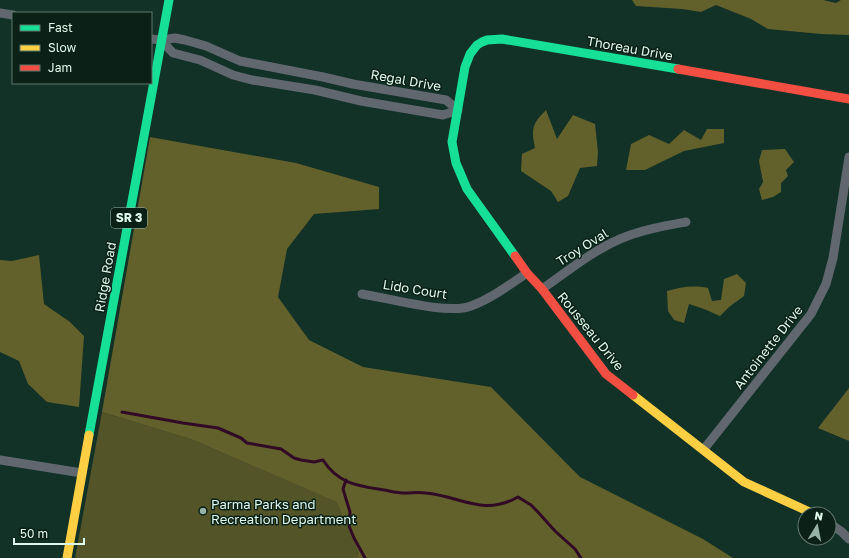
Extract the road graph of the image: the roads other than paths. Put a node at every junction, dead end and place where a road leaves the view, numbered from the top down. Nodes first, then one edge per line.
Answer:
1 (169, 0) edge
2 (0, 13) edge
3 (12, 15) edge
4 (152, 38) edge
5 (162, 40) junction
6 (287, 70) junction
7 (284, 85) junction
8 (849, 99) edge
9 (458, 110) junction
10 (849, 157) edge
11 (686, 222) dead end
12 (527, 273) junction
13 (542, 289) junction
14 (362, 294) dead end
15 (704, 449) junction
16 (0, 460) edge
17 (82, 473) junction
18 (797, 506) edge
19 (837, 529) edge
20 (849, 539) edge
21 (67, 558) edge

1 - 5 street, Ridge Road / SR 3
2 - 3 street
4 - 5 street, Regal Drive
5 - 6 street, Regal Drive
5 - 7 street
5 - 17 street, Ridge Road / SR 3
6 - 7 street
6 - 9 street, Regal Drive
7 - 9 street
8 - 9 street, Thoreau Drive
9 - 12 street, Rousseau Drive
10 - 15 street, Antoinette Drive
11 - 13 street, Troy Oval
12 - 13 street, Rousseau Drive
12 - 14 street, Lido Court
13 - 15 street, Rousseau Drive
15 - 18 street, Rousseau Drive
16 - 17 street
17 - 21 street, Ridge Road / SR 3
19 - 20 street

